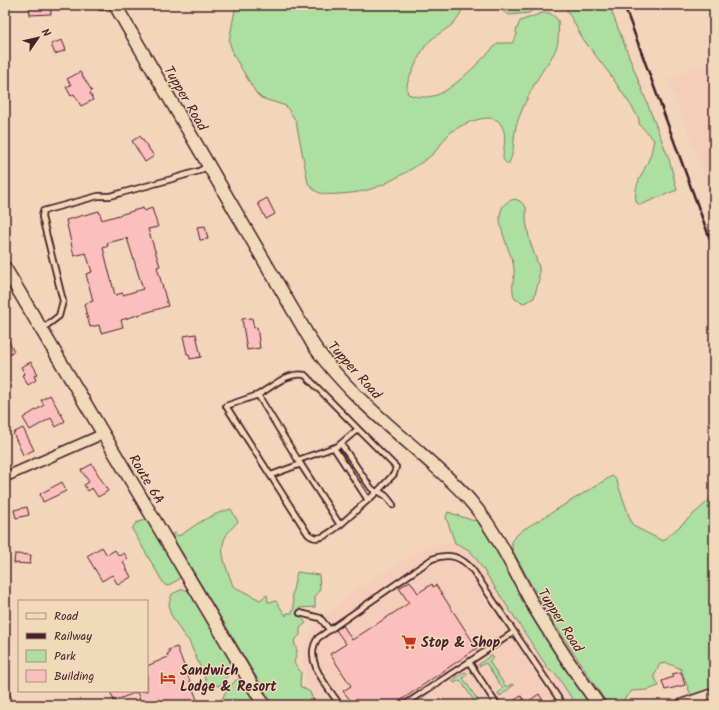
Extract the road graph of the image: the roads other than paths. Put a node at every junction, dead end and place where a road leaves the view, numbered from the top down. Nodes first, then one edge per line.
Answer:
1 (115, 5) edge
2 (208, 166) junction
3 (5, 268) edge
4 (42, 329) junction
5 (258, 395) junction
6 (358, 429) junction
7 (103, 434) junction
8 (341, 444) junction
9 (334, 448) junction
10 (300, 462) junction
11 (271, 475) junction
12 (5, 477) edge
13 (377, 492) junction
14 (368, 500) junction
15 (393, 505) dead end
16 (340, 525) junction
17 (300, 613) dead end
18 (329, 629) junction
19 (514, 632) junction
20 (468, 662) junction
21 (714, 693) edge
22 (264, 705) edge
23 (340, 705) edge
24 (404, 705) edge
25 (497, 705) edge
26 (562, 705) edge
27 (599, 705) edge
28 (679, 705) edge

1 - 2 main road, Tupper Road
2 - 4 lane
2 - 27 main road, Tupper Road
3 - 4 main road, Route 6A
4 - 7 main road, Route 6A
5 - 6 lane
5 - 10 lane
5 - 11 lane
6 - 8 lane
6 - 13 lane
7 - 12 street
7 - 22 main road, Route 6A
8 - 9 lane
8 - 13 lane
9 - 10 lane
9 - 14 lane
10 - 11 lane
10 - 16 lane
11 - 16 lane
13 - 14 lane
13 - 15 lane
14 - 16 lane
17 - 18 lane
18 - 19 lane
18 - 23 lane
19 - 20 lane
19 - 26 lane
20 - 24 lane
20 - 25 lane
21 - 28 street

